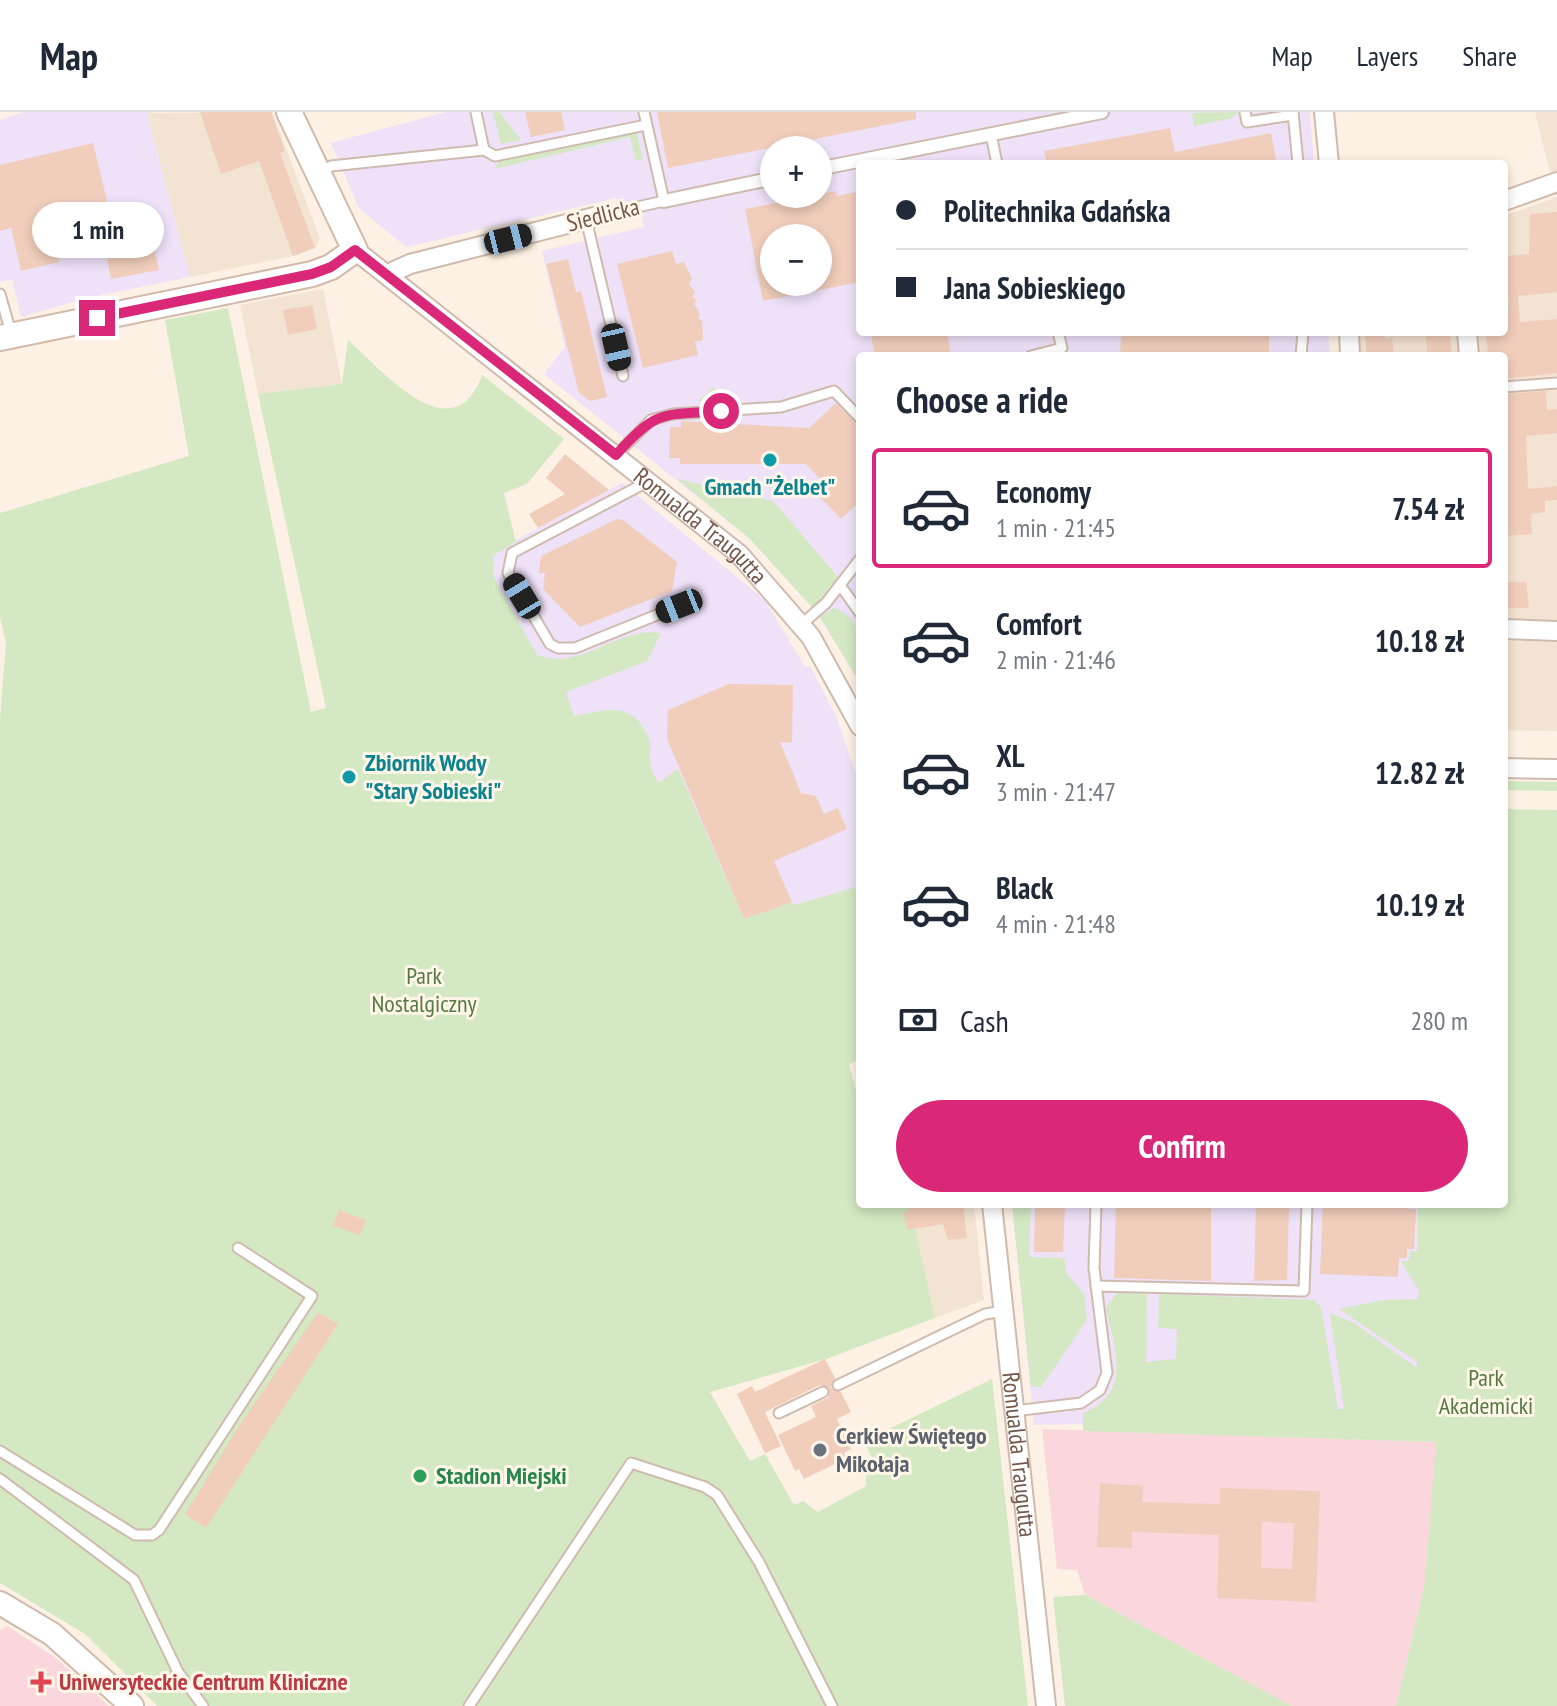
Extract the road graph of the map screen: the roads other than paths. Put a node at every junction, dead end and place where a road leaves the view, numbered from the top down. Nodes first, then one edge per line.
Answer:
1 (289, 112) edge
2 (476, 112) edge
3 (644, 112) edge
4 (1102, 112) edge
5 (1324, 112) edge
6 (1293, 113) edge
7 (1246, 117) edge
8 (1035, 118) edge
9 (646, 125) junction
10 (991, 134) junction
11 (484, 150) junction
12 (862, 160) edge
13 (996, 160) edge
14 (1298, 160) edge
15 (1329, 160) edge
16 (856, 161) edge
17 (832, 166) edge
18 (319, 173) junction
19 (760, 181) edge
20 (1557, 182) edge
21 (1508, 200) edge
22 (664, 201) junction
23 (594, 217) junction
24 (355, 250) junction
25 (388, 274) junction
26 (0, 294) edge
27 (6, 336) edge
28 (1059, 336) edge
29 (1046, 352) edge
30 (623, 376) dead end
31 (1557, 383) edge
32 (1508, 387) edge
33 (856, 414) edge
34 (616, 455) junction
35 (649, 481) junction
36 (856, 564) edge
37 (840, 585) junction
38 (679, 606) dead end
39 (856, 607) edge
40 (802, 624) junction
41 (1508, 629) edge
42 (1557, 631) edge
43 (856, 718) edge
44 (1508, 768) edge
45 (1557, 769) edge
46 (992, 1208) edge
47 (1096, 1208) edge
48 (1307, 1208) edge
49 (238, 1248) dead end
50 (1096, 1286) junction
51 (1004, 1311) junction
52 (838, 1385) dead end
53 (823, 1392) dead end
54 (1014, 1411) junction
55 (779, 1413) dead end
56 (0, 1451) edge
57 (0, 1479) edge
58 (0, 1603) edge
59 (132, 1706) edge
60 (203, 1706) edge
61 (469, 1706) edge
62 (832, 1706) edge
63 (1046, 1706) edge

1 - 18 main road, Romualda Traugutta
2 - 11 lane
3 - 9 lane
4 - 8 street
5 - 15 street
6 - 7 lane
6 - 14 lane
8 - 10 street
9 - 11 lane
9 - 22 lane
10 - 12 street
10 - 13 lane
11 - 18 lane
16 - 17 street
18 - 24 main road, Romualda Traugutta
19 - 22 street, Siedlicka
20 - 21 street
22 - 23 lane, Siedlicka
23 - 25 street, Siedlicka
23 - 30 lane
24 - 25 street, Romualda Traugutta
24 - 27 main road
25 - 34 street, Romualda Traugutta
26 - 27 lane
28 - 29 lane
31 - 32 lane
33 - 34 lane
34 - 35 street, Romualda Traugutta
35 - 38 lane
35 - 40 street, Romualda Traugutta
36 - 37 lane
37 - 39 lane
37 - 40 lane
40 - 43 street, Romualda Traugutta
41 - 42 street
44 - 45 street
46 - 51 street, Romualda Traugutta
47 - 50 lane
48 - 50 lane
49 - 56 lane
50 - 54 lane
51 - 52 lane
51 - 54 street, Romualda Traugutta
53 - 55 lane
54 - 63 street, Romualda Traugutta
57 - 60 lane
58 - 59 street
61 - 62 lane

